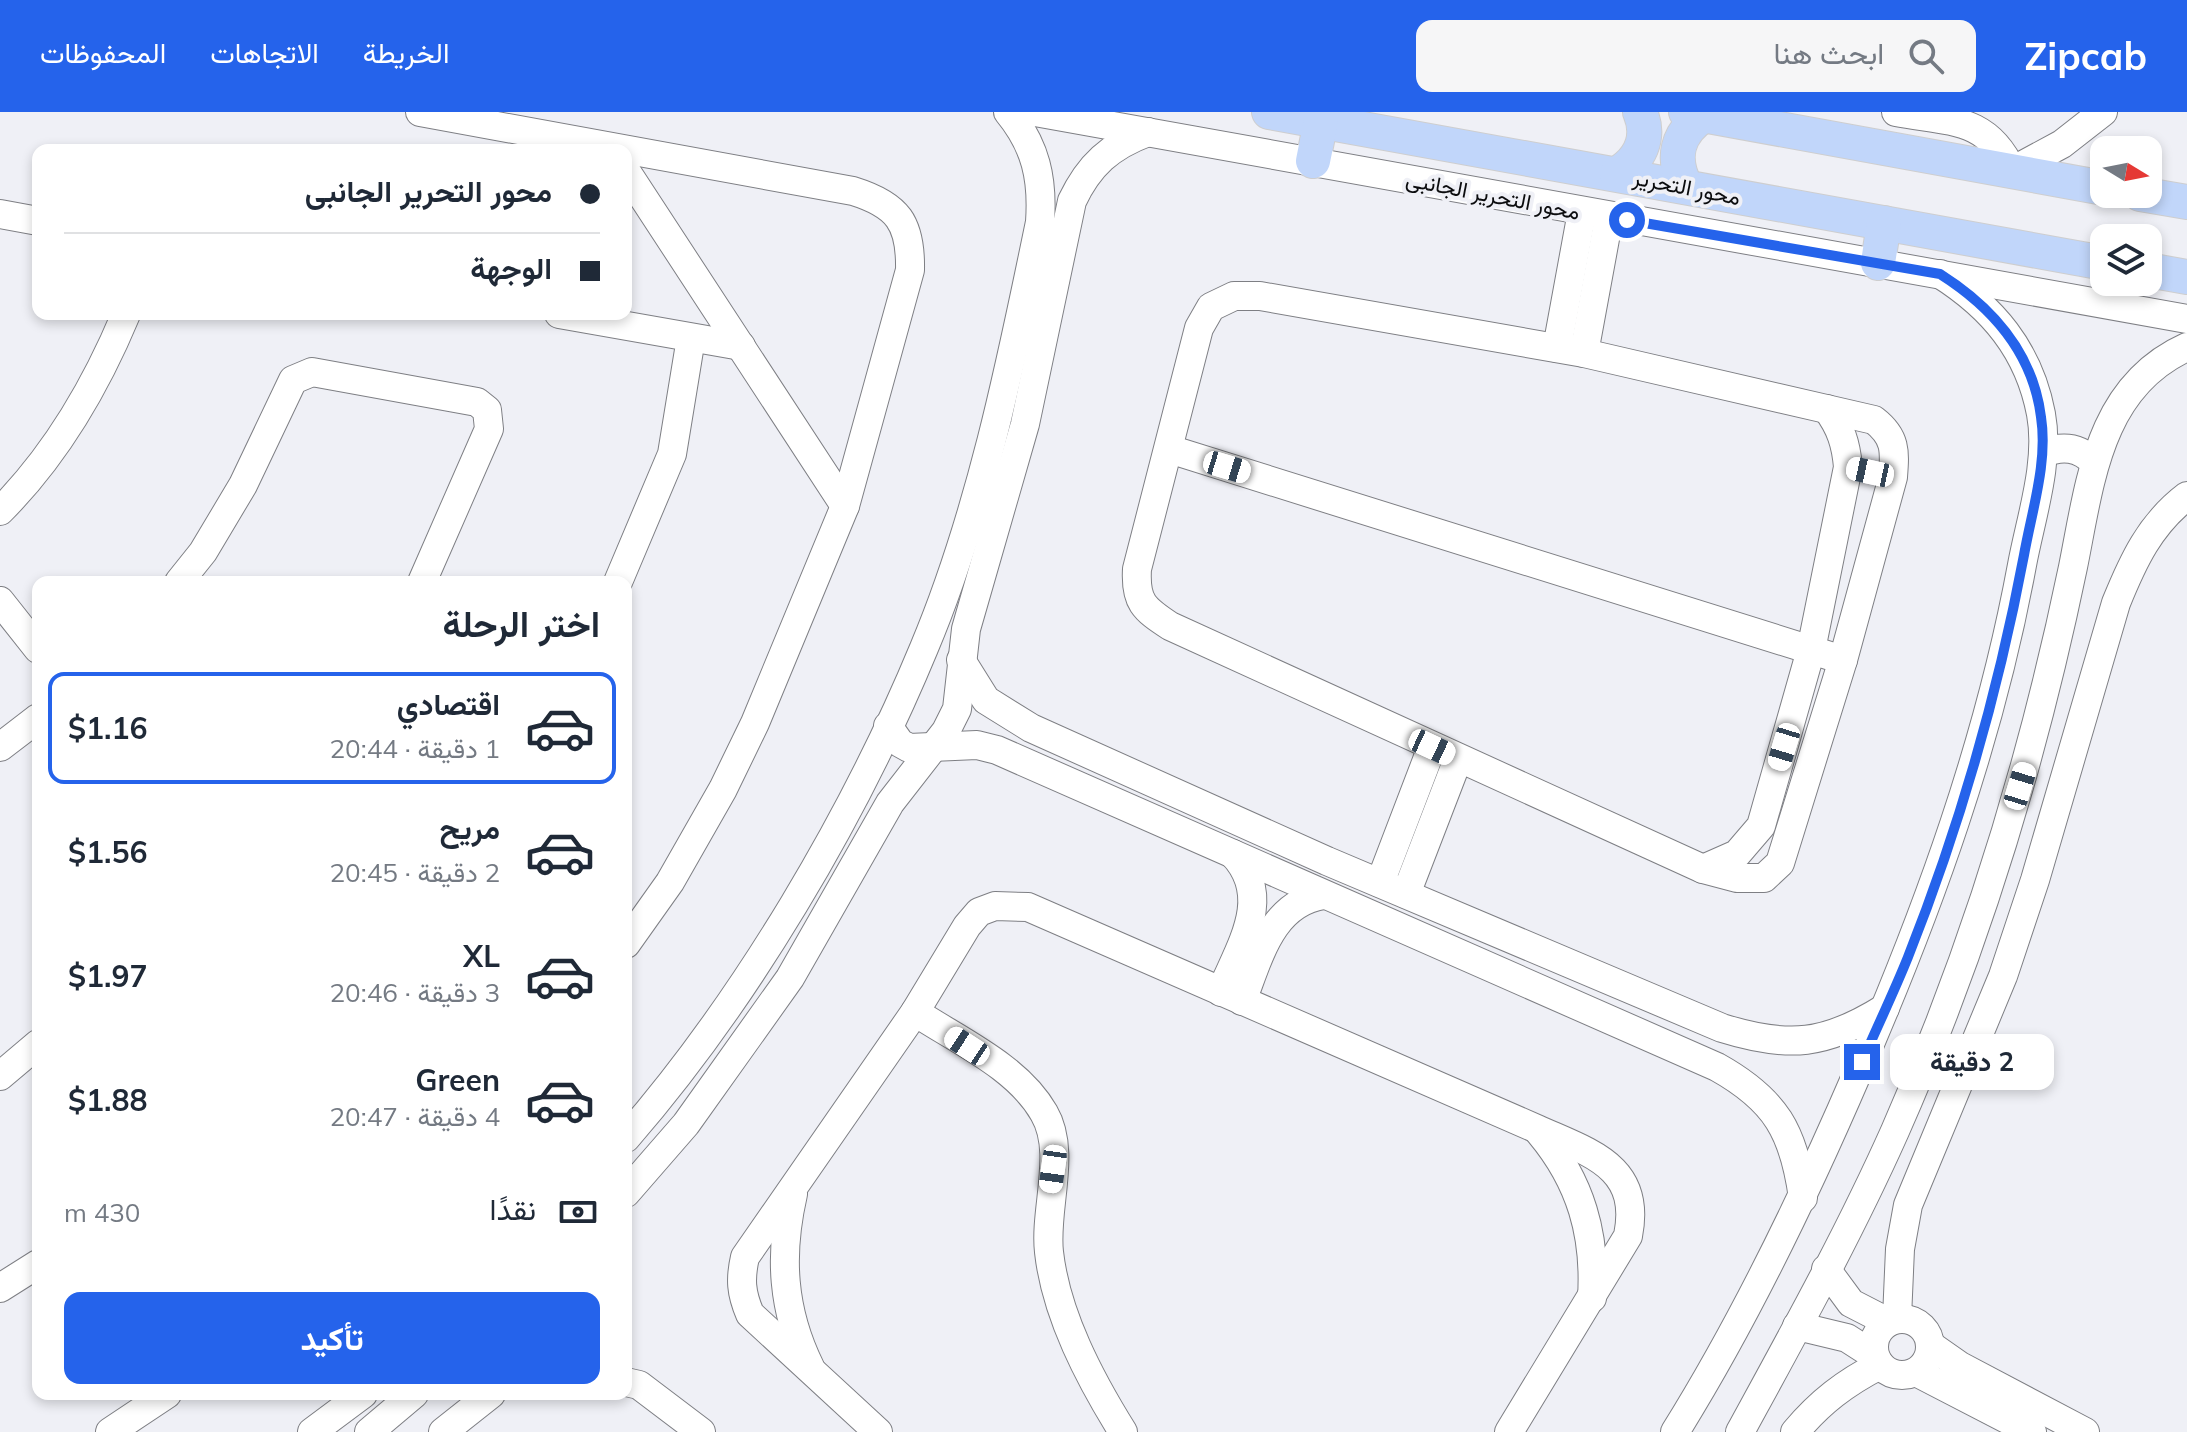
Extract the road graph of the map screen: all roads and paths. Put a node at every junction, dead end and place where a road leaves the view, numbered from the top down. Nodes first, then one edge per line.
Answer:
1 (420, 112) edge
2 (1008, 112) edge
3 (1035, 112) edge
4 (1269, 112) edge
5 (1640, 112) edge
6 (1896, 112) edge
7 (2103, 112) edge
8 (1695, 114) edge
9 (1321, 121) junction
10 (1148, 132) junction
11 (590, 144) edge
12 (632, 152) edge
13 (1313, 161) junction
14 (2012, 171) junction
15 (1617, 174) junction
16 (632, 180) edge
17 (2090, 185) edge
18 (1686, 187) junction
19 (2162, 198) edge
20 (2187, 202) edge
21 (0, 214) edge
22 (1596, 215) junction
23 (32, 220) edge
24 (1040, 222) junction
25 (1884, 223) junction
26 (1068, 228) junction
27 (2090, 260) edge
28 (1878, 263) junction
29 (2162, 273) edge
30 (1940, 274) junction
31 (2187, 277) edge
32 (2187, 319) edge
33 (124, 320) edge
34 (592, 320) edge
35 (691, 338) junction
36 (741, 346) junction
37 (2187, 347) edge
38 (1571, 350) junction
39 (1827, 409) junction
40 (1169, 449) junction
41 (2043, 453) junction
42 (2094, 462) junction
43 (1848, 467) junction
44 (1893, 477) junction
45 (2187, 496) edge
46 (845, 506) junction
47 (0, 511) edge
48 (184, 576) edge
49 (425, 576) edge
50 (621, 576) edge
51 (0, 601) edge
52 (32, 641) edge
53 (924, 649) junction
54 (1811, 650) junction
55 (1843, 660) junction
56 (962, 661) junction
57 (32, 723) edge
58 (888, 726) junction
59 (0, 747) edge
60 (1432, 747) junction
61 (930, 748) junction
62 (1458, 759) junction
63 (1761, 826) junction
64 (1789, 835) junction
65 (1232, 854) junction
66 (1703, 869) junction
67 (1380, 883) junction
68 (1406, 894) junction
69 (1324, 895) junction
70 (632, 936) edge
71 (1232, 996) junction
72 (1885, 1008) junction
73 (915, 1012) junction
74 (32, 1049) edge
75 (0, 1076) edge
76 (1537, 1129) junction
77 (632, 1130) edge
78 (796, 1181) junction
79 (632, 1186) edge
80 (1803, 1198) junction
81 (32, 1268) edge
82 (1826, 1269) junction
83 (0, 1288) edge
84 (1592, 1298) junction
85 (1892, 1320) junction
86 (1797, 1326) junction
87 (1930, 1345) junction
88 (1877, 1361) junction
89 (1916, 1372) junction
90 (814, 1375) junction
91 (632, 1381) edge
92 (158, 1400) edge
93 (355, 1400) edge
94 (407, 1400) edge
95 (483, 1400) edge
96 (110, 1432) edge
97 (312, 1432) edge
98 (369, 1432) edge
99 (443, 1432) edge
100 (701, 1432) edge
101 (878, 1432) edge
102 (1123, 1432) edge
103 (1509, 1432) edge
104 (1675, 1432) edge
105 (1740, 1432) edge
106 (1795, 1432) edge
107 (2032, 1432) edge
108 (2085, 1432) edge

1 - 11 street
2 - 24 street
3 - 10 street, محور التحرير الجانبى
4 - 9 main road, محور التحرير
5 - 15 main road
6 - 14 street
7 - 14 street
8 - 14 main road
8 - 18 main road
9 - 13 main road
9 - 15 main road, محور التحرير
10 - 13 street, محور التحرير الجانبى
10 - 26 street
12 - 46 street
13 - 22 street, محور التحرير الجانبى
14 - 17 main road
15 - 18 main road, محور التحرير
16 - 36 street
18 - 25 main road, محور التحرير
19 - 20 main road
21 - 23 street
22 - 28 street, محور التحرير الجانبى
22 - 38 street
24 - 26 street
24 - 53 street
25 - 27 main road, محور التحرير
25 - 28 main road
26 - 56 street
28 - 30 street, محور التحرير الجانبى
29 - 31 main road
30 - 32 street, محور التحرير الجانبى
30 - 41 street
33 - 47 street
34 - 35 street
35 - 36 street
35 - 50 street
36 - 46 street
37 - 42 street
38 - 39 street
38 - 40 street
39 - 43 street
39 - 44 street
40 - 54 street
40 - 60 street
41 - 42 street
41 - 72 street
42 - 82 street
43 - 44 street
43 - 54 street
44 - 55 street
45 - 85 street
46 - 70 street
48 - 49 street
51 - 52 street
53 - 56 street
53 - 58 street
54 - 55 street
54 - 63 street
55 - 64 street
56 - 61 street
56 - 67 street
57 - 59 street
58 - 61 street
58 - 77 street
60 - 62 street
60 - 67 street
61 - 65 street
61 - 79 street
62 - 66 street
62 - 68 street
63 - 64 street
63 - 66 street
64 - 66 street
65 - 69 street
65 - 71 street
67 - 68 street
68 - 72 street
69 - 71 street
69 - 80 street
71 - 73 street
71 - 76 street
72 - 80 street
73 - 78 street
73 - 102 street
74 - 75 street
76 - 84 street
76 - 84 street
78 - 90 street
78 - 90 street
80 - 104 street
81 - 83 street
82 - 85 street
82 - 86 street
84 - 103 street
85 - 87 street
85 - 88 street
86 - 88 street
86 - 105 street
87 - 89 street
87 - 108 street
88 - 89 street
88 - 106 street
89 - 107 street
90 - 101 street
91 - 100 street
92 - 96 street
93 - 97 street
94 - 98 street
95 - 99 street

